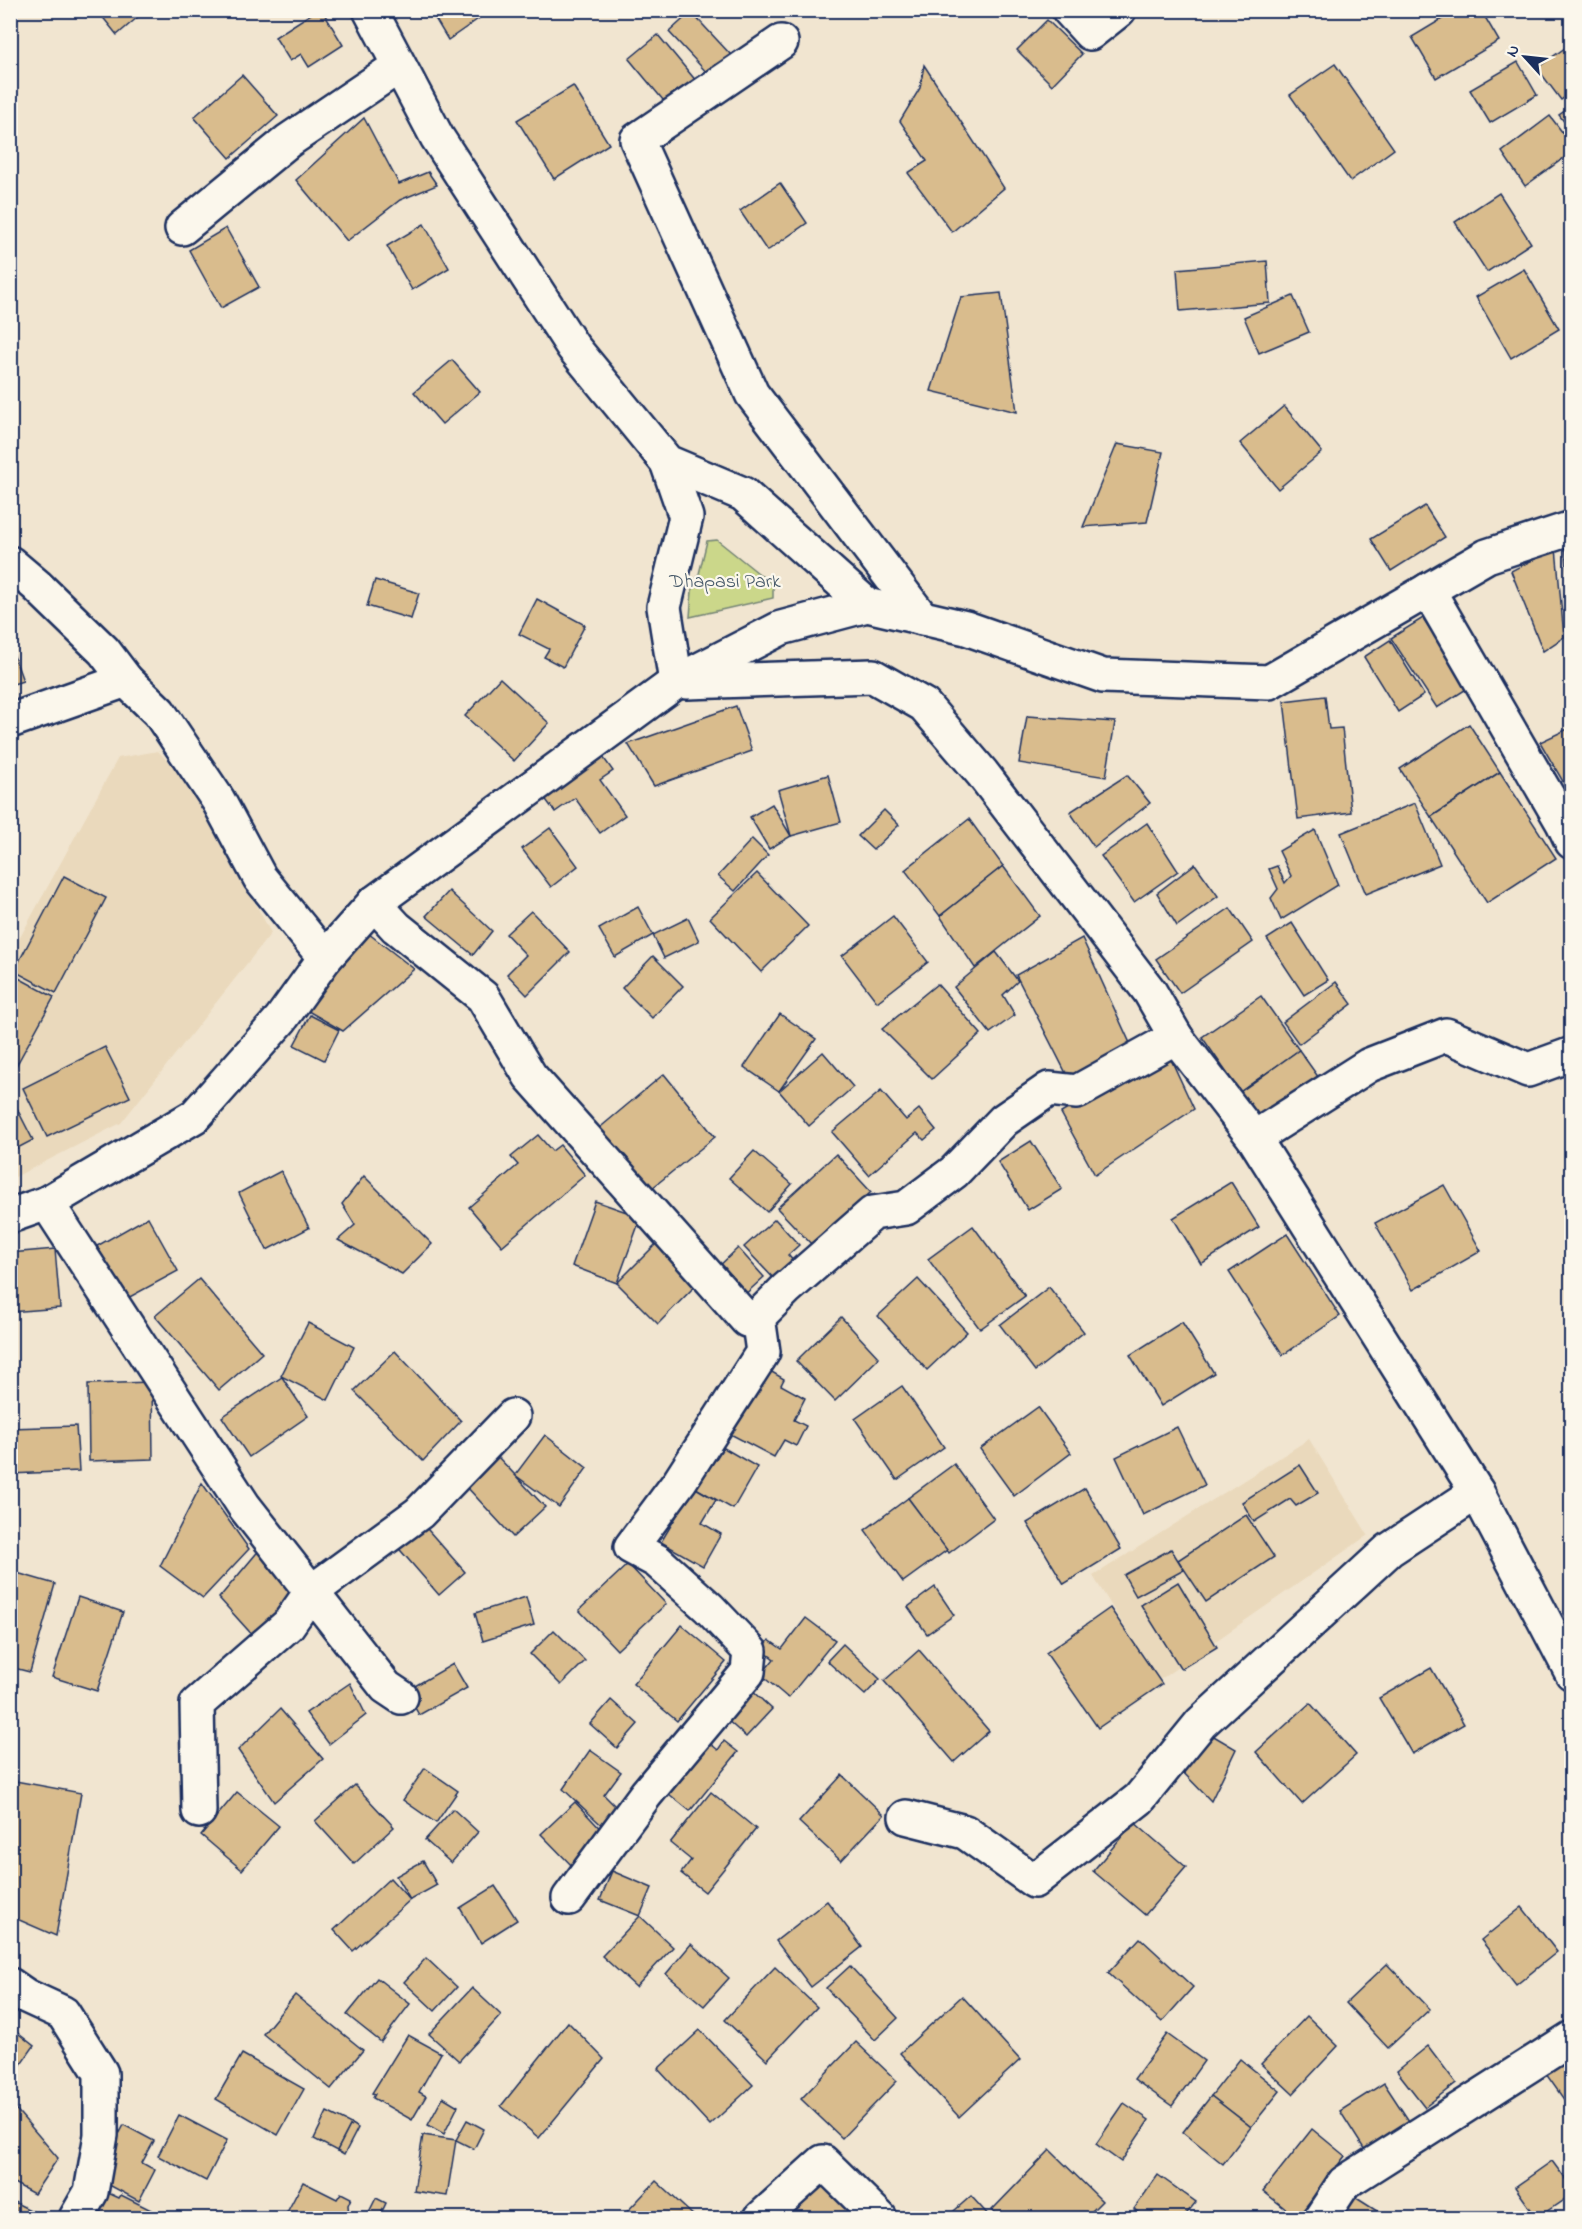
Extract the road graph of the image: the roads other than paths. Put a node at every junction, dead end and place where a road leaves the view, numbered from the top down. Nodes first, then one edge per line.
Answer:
1 (370, 10) edge
2 (1069, 10) edge
3 (1119, 10) edge
4 (781, 42) dead end
5 (399, 66) junction
6 (183, 228) dead end
7 (667, 462) junction
8 (1572, 528) edge
9 (10, 563) edge
10 (1428, 590) junction
11 (867, 605) junction
12 (922, 618) junction
13 (126, 680) junction
14 (676, 682) junction
15 (10, 721) edge
16 (1569, 827) edge
17 (374, 903) junction
18 (325, 958) junction
19 (1176, 1037) junction
20 (1572, 1054) edge
21 (1254, 1138) junction
22 (47, 1203) junction
23 (10, 1215) edge
24 (759, 1321) junction
25 (513, 1416) dead end
26 (1477, 1492) junction
27 (311, 1592) junction
28 (1572, 1673) edge
29 (401, 1698) dead end
30 (199, 1811) dead end
31 (906, 1817) dead end
32 (570, 1898) dead end
33 (10, 1985) edge
34 (1572, 2038) edge
35 (76, 2218) edge
36 (761, 2218) edge
37 (879, 2218) edge
38 (1321, 2218) edge

1 - 5 street
2 - 3 street
4 - 12 street
5 - 6 street
5 - 7 street
7 - 11 street
7 - 14 street
8 - 10 street
9 - 13 street
10 - 12 street
10 - 16 street
11 - 12 street
11 - 14 street
13 - 15 street
13 - 18 street
14 - 17 street
14 - 19 street
17 - 18 street
17 - 24 street
18 - 22 street
19 - 21 street
19 - 24 street
20 - 21 street
21 - 26 street
22 - 23 street
22 - 27 street
24 - 32 street
25 - 27 street
26 - 28 street
26 - 31 street
27 - 29 street
27 - 30 street
33 - 35 street
34 - 38 street
36 - 37 street

